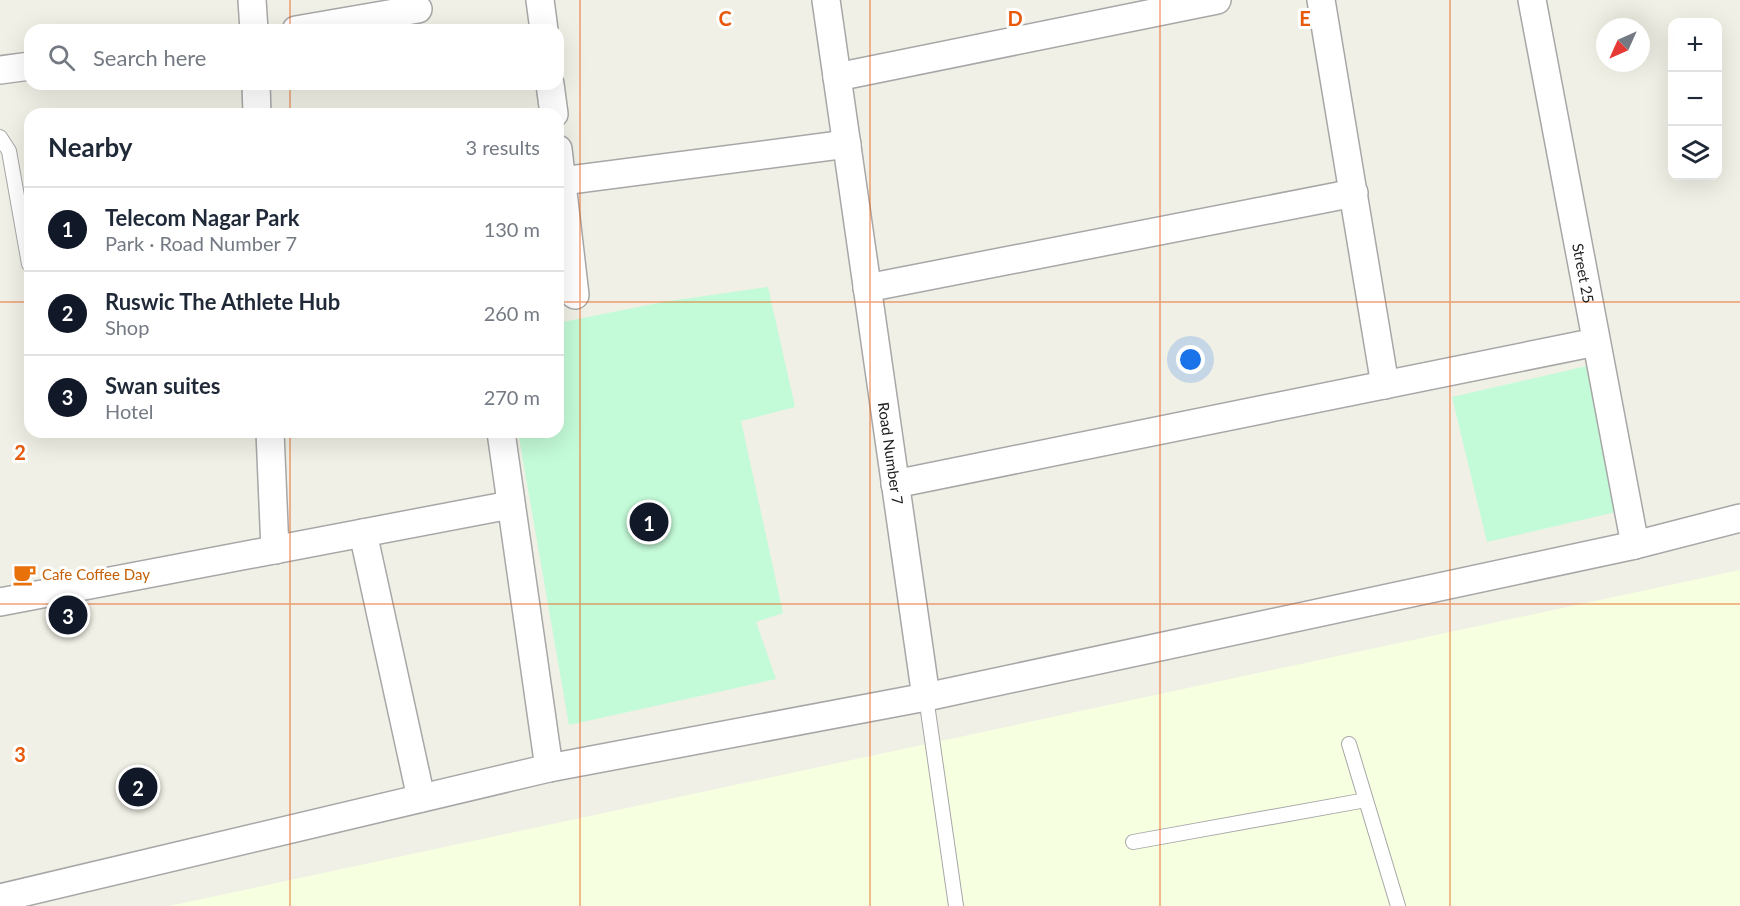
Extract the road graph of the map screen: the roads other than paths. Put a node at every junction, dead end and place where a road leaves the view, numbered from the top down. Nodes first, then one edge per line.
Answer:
1 (252, 0) edge
2 (540, 0) edge
3 (826, 0) edge
4 (1217, 0) edge
5 (1321, 0) edge
6 (1532, 0) edge
7 (418, 9) dead end
8 (254, 24) edge
9 (331, 24) edge
10 (543, 24) edge
11 (24, 67) edge
12 (0, 70) edge
13 (837, 77) junction
14 (256, 90) edge
15 (551, 90) edge
16 (257, 108) edge
17 (553, 108) edge
18 (0, 137) edge
19 (847, 144) junction
20 (564, 181) edge
21 (1354, 193) junction
22 (564, 199) edge
23 (24, 236) edge
24 (867, 288) junction
25 (575, 295) dead end
26 (1596, 342) junction
27 (1385, 385) junction
28 (270, 438) edge
29 (502, 438) edge
30 (895, 484) junction
31 (510, 505) junction
32 (1740, 518) edge
33 (363, 533) junction
34 (1635, 545) junction
35 (275, 550) junction
36 (0, 602) edge
37 (926, 697) junction
38 (1349, 744) dead end
39 (549, 768) junction
40 (421, 798) junction
41 (1366, 800) junction
42 (1133, 842) dead end
43 (0, 898) edge
44 (956, 906) edge
45 (1398, 906) edge

1 - 8 street
2 - 10 street
3 - 13 street, Road Number 7
4 - 13 street
5 - 21 street
6 - 26 street, Street 25
7 - 9 street
11 - 12 street
13 - 19 street, Road Number 7
14 - 16 street
15 - 17 street
18 - 23 lane
19 - 20 street
19 - 24 street, Road Number 7
21 - 24 street
21 - 27 street
22 - 25 street
24 - 30 street, Road Number 7
26 - 27 street
26 - 34 street, Street 25
27 - 30 street
28 - 35 street
29 - 31 street
30 - 37 street, Road Number 7
31 - 33 street
31 - 39 street
32 - 34 street
33 - 35 street
33 - 40 street
34 - 37 street
35 - 36 street
37 - 39 street
37 - 44 lane, Road Number 7
38 - 41 lane
39 - 40 street
40 - 43 street
41 - 42 lane
41 - 45 lane

